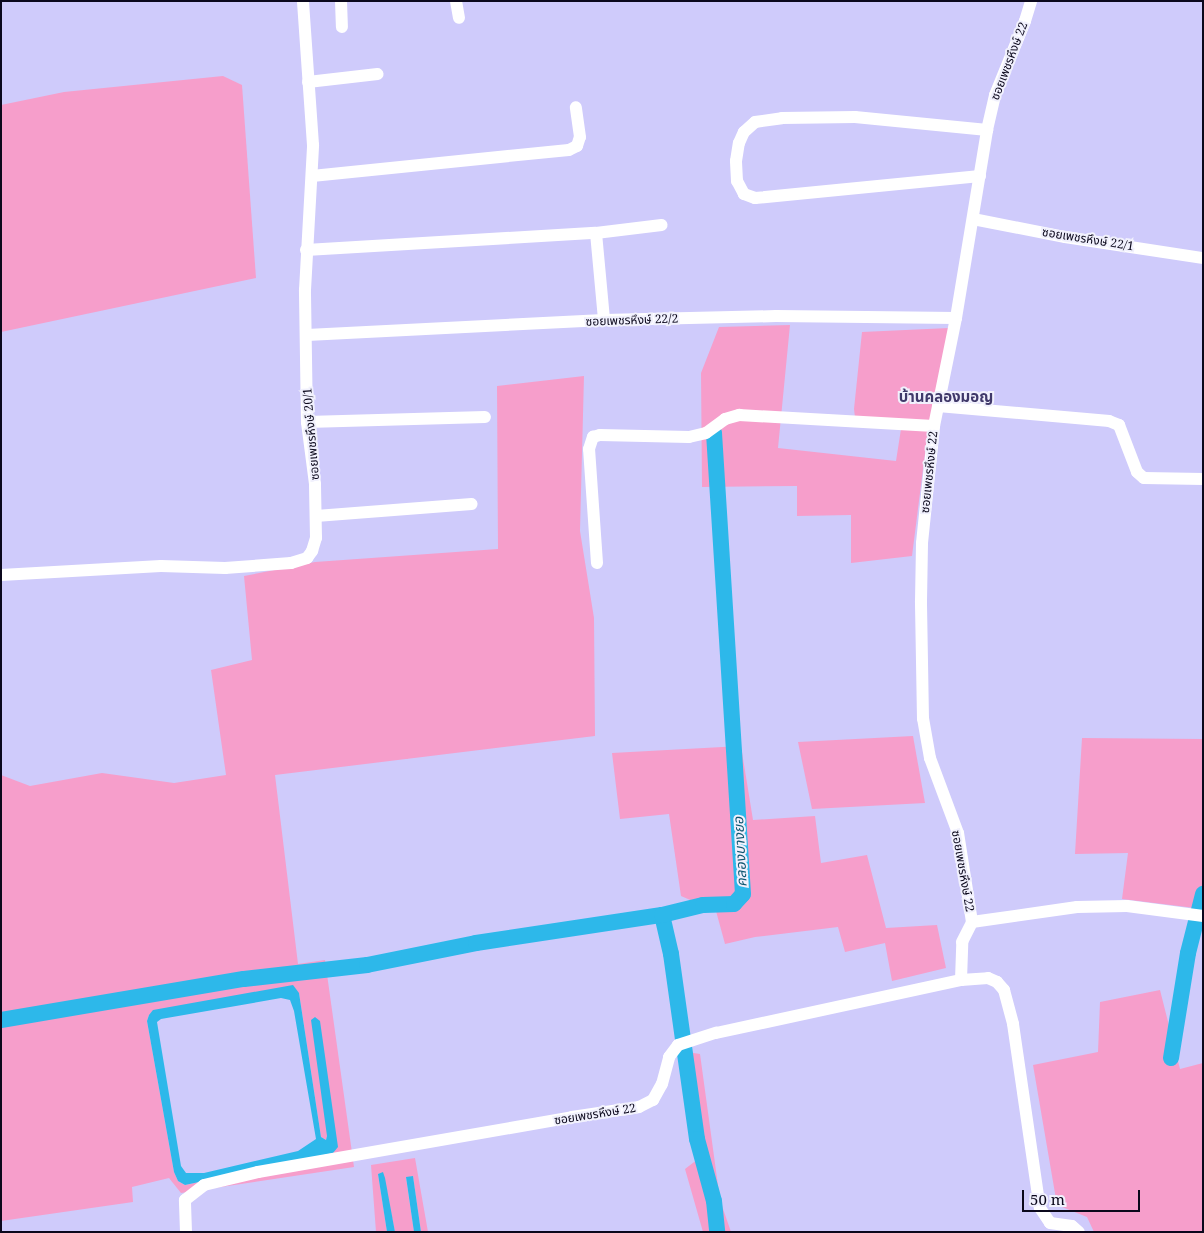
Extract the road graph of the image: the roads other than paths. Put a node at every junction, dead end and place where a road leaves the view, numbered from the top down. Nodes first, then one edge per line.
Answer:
1 (303, 1) edge
2 (341, 1) edge
3 (456, 1) edge
4 (1031, 1) edge
5 (459, 18) dead end
6 (342, 26) dead end
7 (378, 74) dead end
8 (308, 82) junction
9 (576, 107) dead end
10 (987, 130) junction
11 (312, 176) junction
12 (980, 176) junction
13 (973, 218) junction
14 (662, 225) dead end
15 (596, 233) junction
16 (306, 250) junction
17 (1203, 258) edge
18 (956, 318) junction
19 (604, 320) junction
20 (307, 335) junction
21 (938, 406) junction
22 (485, 417) dead end
23 (307, 422) junction
24 (934, 426) junction
25 (1203, 479) edge
26 (472, 504) dead end
27 (316, 516) junction
28 (597, 562) dead end
29 (1, 575) edge
30 (1203, 916) edge
31 (972, 922) junction
32 (961, 980) junction
33 (186, 1232) edge
34 (1079, 1232) edge

1 - 8 street, ซอยเพชรหึงษ์ 20/1
2 - 6 street
3 - 5 street
4 - 10 street, ซอยเพชรหึงษ์ 22
7 - 8 street
8 - 11 street, ซอยเพชรหึงษ์ 20/1
9 - 11 street
10 - 12 street, ซอยเพชรหึงษ์ 22
10 - 12 street
11 - 16 street, ซอยเพชรหึงษ์ 20/1
12 - 13 street, ซอยเพชรหึงษ์ 22
13 - 17 street, ซอยเพชรหึงษ์ 22/1
13 - 18 street, ซอยเพชรหึงษ์ 22
14 - 15 street
15 - 16 street
15 - 19 street
16 - 20 street, ซอยเพชรหึงษ์ 20/1
18 - 19 street, ซอยเพชรหึงษ์ 22/2
18 - 21 street, ซอยเพชรหึงษ์ 22
19 - 20 street, ซอยเพชรหึงษ์ 22/2
20 - 23 street, ซอยเพชรหึงษ์ 20/1
21 - 24 street, ซอยเพชรหึงษ์ 22
21 - 25 street
22 - 23 street
23 - 27 street, ซอยเพชรหึงษ์ 20/1
24 - 28 street
24 - 31 street, ซอยเพชรหึงษ์ 22
26 - 27 street
27 - 29 street, ซอยเพชรหึงษ์ 20/1
30 - 31 street
31 - 32 street, ซอยเพชรหึงษ์ 22
32 - 33 street, ซอยเพชรหึงษ์ 22
32 - 34 street

